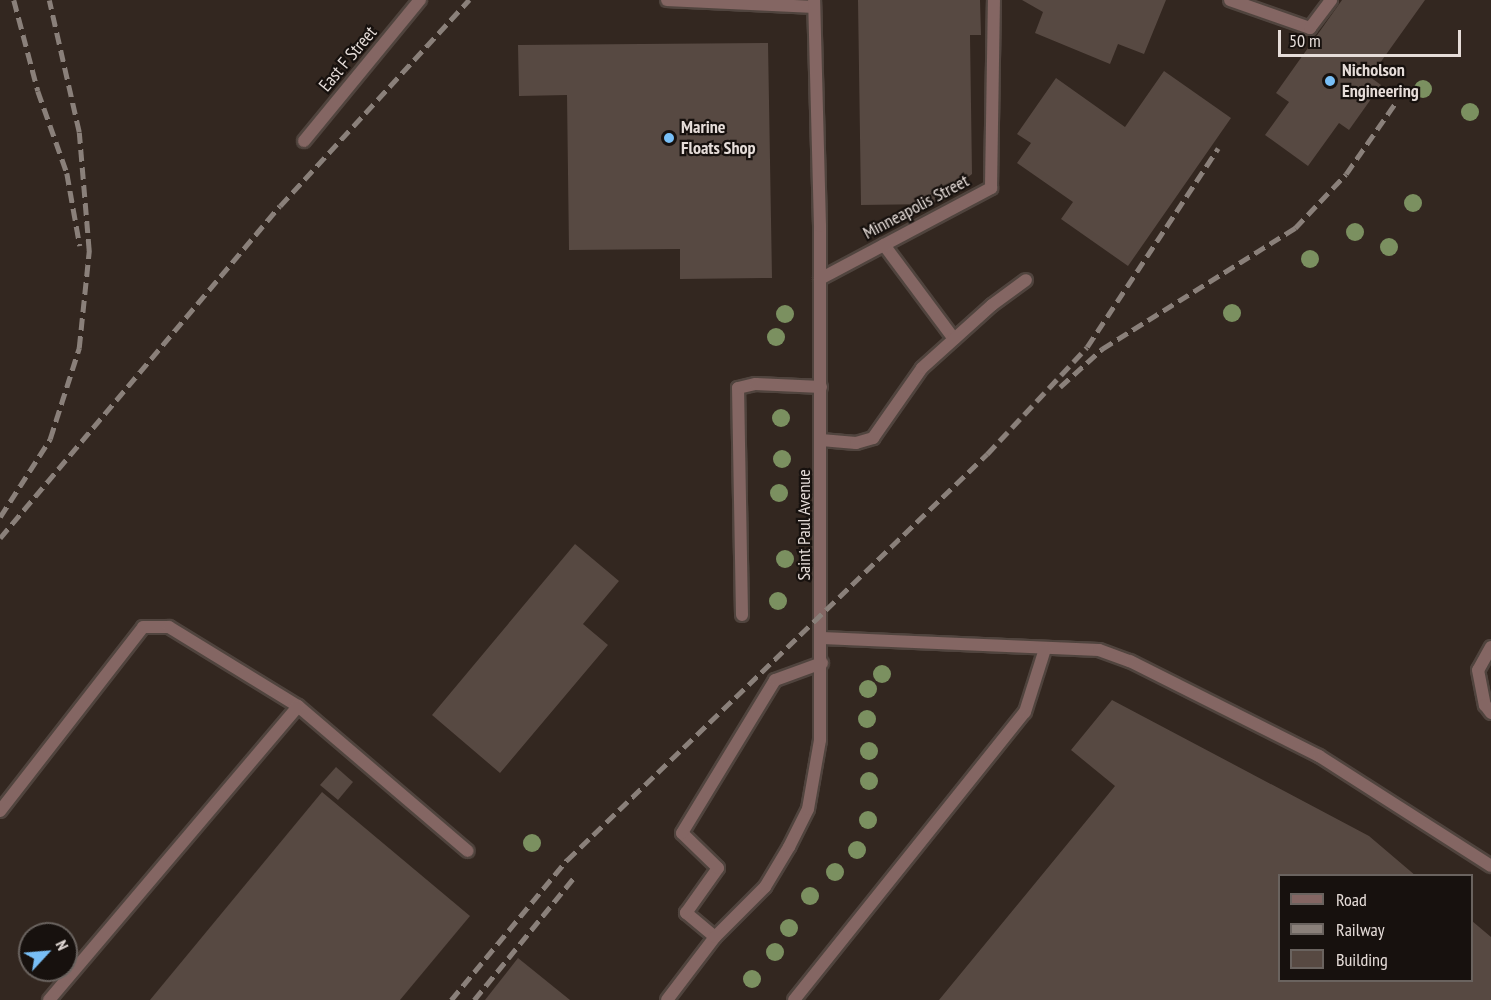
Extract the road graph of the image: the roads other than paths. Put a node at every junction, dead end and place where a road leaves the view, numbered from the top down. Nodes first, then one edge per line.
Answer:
1 (420, 0) edge
2 (667, 0) edge
3 (994, 0) edge
4 (1230, 0) edge
5 (1331, 0) edge
6 (814, 4) edge
7 (304, 141) dead end
8 (884, 245) junction
9 (820, 279) junction
10 (1026, 280) dead end
11 (954, 339) junction
12 (820, 387) junction
13 (821, 440) junction
14 (742, 615) dead end
15 (822, 638) junction
16 (1491, 647) edge
17 (1045, 649) junction
18 (822, 663) junction
19 (298, 706) junction
20 (1491, 713) edge
21 (0, 812) edge
22 (468, 851) dead end
23 (1491, 866) edge
24 (715, 937) junction
25 (49, 1000) edge
26 (667, 1000) edge
27 (794, 1000) edge

1 - 7 street, East F Street
2 - 6 street
3 - 8 street, Minneapolis Street
4 - 5 street
6 - 9 street, Saint Paul Avenue
8 - 9 street, Minneapolis Street
8 - 11 street
9 - 12 street, Saint Paul Avenue
10 - 11 street
11 - 13 street
12 - 13 street, Saint Paul Avenue
12 - 14 street
13 - 15 street, Saint Paul Avenue
15 - 17 street
15 - 18 street, Saint Paul Avenue
16 - 20 street
17 - 23 street
17 - 27 street
18 - 24 street, Saint Paul Avenue
18 - 24 street
19 - 21 street
19 - 22 street
19 - 25 street
24 - 26 street, Saint Paul Avenue

